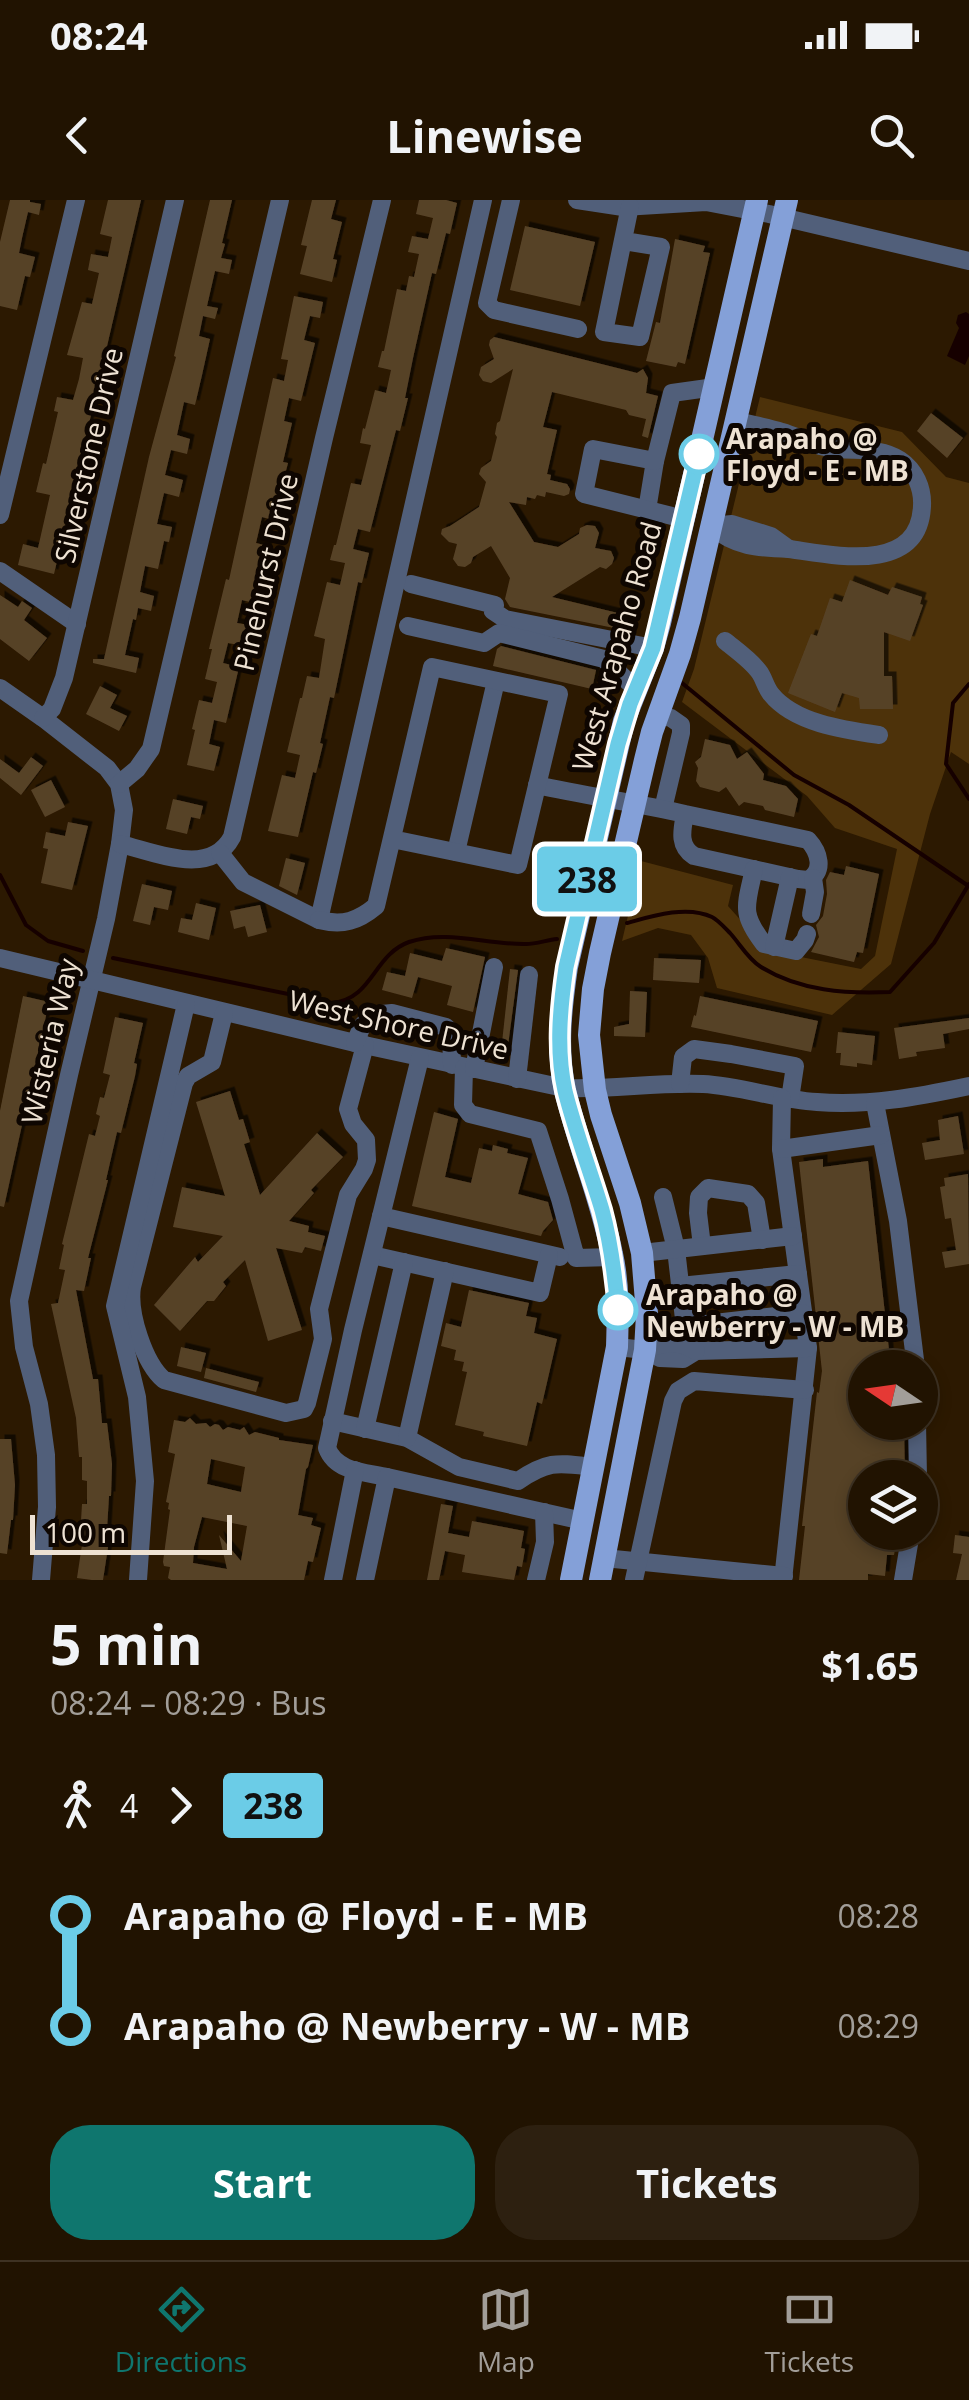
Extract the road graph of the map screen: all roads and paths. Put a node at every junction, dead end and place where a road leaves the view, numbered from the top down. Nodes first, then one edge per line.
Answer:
1 (76, 200) edge
2 (176, 200) edge
3 (280, 200) edge
4 (382, 200) edge
5 (483, 200) edge
6 (511, 200) edge
7 (577, 200) edge
8 (706, 201) edge
9 (634, 204) edge
10 (755, 205) edge
11 (785, 209) edge
12 (624, 241) junction
13 (969, 260) edge
14 (578, 329) dead end
15 (714, 387) junction
16 (737, 421) junction
17 (655, 462) junction
18 (646, 510) junction
19 (0, 515) edge
20 (684, 519) junction
21 (712, 526) junction
22 (0, 571) edge
23 (411, 584) dead end
24 (77, 624) junction
25 (408, 626) dead end
26 (725, 640) dead end
27 (653, 648) junction
28 (496, 682) junction
29 (0, 688) edge
30 (636, 690) junction
31 (658, 714) junction
32 (44, 718) junction
33 (879, 734) dead end
34 (119, 784) junction
35 (537, 785) junction
36 (604, 800) junction
37 (635, 802) junction
38 (663, 809) junction
39 (685, 814) junction
40 (392, 839) junction
41 (120, 844) junction
42 (456, 852) junction
43 (220, 853) junction
44 (754, 869) junction
45 (790, 877) junction
46 (813, 878) junction
47 (811, 914) dead end
48 (319, 920) junction
49 (807, 934) dead end
50 (774, 947) junction
51 (0, 958) edge
52 (494, 967) dead end
53 (529, 975) dead end
54 (92, 982) junction
55 (186, 1004) junction
56 (224, 1012) junction
57 (360, 1044) junction
58 (420, 1058) junction
59 (463, 1067) junction
60 (517, 1078) junction
61 (680, 1084) junction
62 (969, 1086) edge
63 (564, 1088) junction
64 (595, 1090) junction
65 (786, 1098) junction
66 (875, 1103) junction
67 (881, 1135) junction
68 (781, 1150) junction
69 (592, 1180) junction
70 (558, 1192) junction
71 (663, 1198) dead end
72 (382, 1216) junction
73 (793, 1236) junction
74 (762, 1240) junction
75 (702, 1246) junction
76 (676, 1249) junction
77 (642, 1253) junction
78 (372, 1255) junction
79 (549, 1256) junction
80 (613, 1257) junction
81 (576, 1258) junction
82 (404, 1262) junction
83 (446, 1272) junction
84 (798, 1274) junction
85 (680, 1286) junction
86 (803, 1313) junction
87 (696, 1325) junction
88 (616, 1347) junction
89 (808, 1348) junction
90 (645, 1350) junction
91 (914, 1350) edge
92 (696, 1351) junction
93 (694, 1380) junction
94 (805, 1390) junction
95 (332, 1421) junction
96 (365, 1428) junction
97 (408, 1438) junction
98 (594, 1467) junction
99 (355, 1470) junction
100 (621, 1473) junction
101 (387, 1476) junction
102 (544, 1512) junction
103 (583, 1520) junction
104 (908, 1550) edge
105 (602, 1569) edge
106 (636, 1571) edge
107 (784, 1578) edge
108 (41, 1580) edge
109 (138, 1580) edge
110 (332, 1580) edge
111 (366, 1580) edge
112 (536, 1580) edge
113 (571, 1580) edge
114 (903, 1580) edge

1 - 19 street
2 - 24 street, Silverstone Drive
3 - 34 street
4 - 43 street, Pinehurst Drive
5 - 48 street
6 - 14 street
7 - 9 street
8 - 9 street
8 - 10 street
9 - 12 street
10 - 11 street
10 - 15 main road, West Arapaho Road
11 - 13 street
11 - 16 main road
12 - 12 street
15 - 17 street
15 - 20 main road, West Arapaho Road
16 - 21 main road
16 - 21 street
17 - 18 street
17 - 18 street
18 - 20 street
20 - 21 main road
20 - 27 main road, West Arapaho Road
21 - 31 main road
22 - 24 street
23 - 27 street
24 - 32 street, Silverstone Drive
25 - 30 street
26 - 33 street
27 - 30 main road, West Arapaho Road
28 - 35 street
28 - 40 street
28 - 42 street
29 - 32 street
30 - 36 main road, West Arapaho Road
31 - 37 main road
31 - 38 street
32 - 34 street
34 - 41 street, Wisteria Way
35 - 36 street
35 - 42 street
36 - 37 street
36 - 63 main road, West Arapaho Road
37 - 38 street
37 - 64 main road
38 - 39 street
39 - 44 street
39 - 46 street
40 - 42 street
40 - 48 street
41 - 43 street
41 - 54 street, Wisteria Way
43 - 48 street
44 - 45 street
44 - 50 street
45 - 46 street
45 - 50 street
46 - 47 street
49 - 50 street
51 - 54 street, West Shore Drive
52 - 59 street
53 - 60 street
54 - 55 street, West Shore Drive
54 - 108 street, Wisteria Way
55 - 56 street, West Shore Drive
55 - 109 street
56 - 57 street, West Shore Drive
56 - 57 street
57 - 58 street, West Shore Drive
57 - 59 street
58 - 59 street, West Shore Drive
58 - 72 street
59 - 60 street, West Shore Drive
59 - 70 street
60 - 63 street, West Shore Drive
61 - 64 street, West Shore Drive
61 - 65 street, West Shore Drive
61 - 65 street
62 - 66 street, West Shore Drive
63 - 64 street, West Shore Drive
63 - 69 main road, West Arapaho Road
64 - 77 main road
65 - 66 street, West Shore Drive
65 - 68 street
66 - 67 street
67 - 68 street
67 - 91 street
68 - 73 street
69 - 70 street
69 - 80 main road, West Arapaho Road
70 - 81 street
71 - 76 street
72 - 78 street
72 - 79 street
73 - 74 street
73 - 84 street
74 - 75 street
74 - 75 street
75 - 76 street
76 - 77 street
76 - 85 street
77 - 90 main road
78 - 82 street
78 - 95 street
79 - 81 street
79 - 83 street
80 - 81 street
80 - 88 main road, West Arapaho Road
82 - 83 street
82 - 96 street
83 - 97 street
84 - 85 street
84 - 86 street
85 - 87 street
86 - 87 street
86 - 89 street
87 - 92 street
88 - 90 street
88 - 98 main road, West Arapaho Road
89 - 92 street
89 - 94 street
90 - 92 street
90 - 100 main road
92 - 93 street
93 - 94 street
93 - 106 street
94 - 107 street
95 - 96 street
95 - 99 street
96 - 97 street
97 - 98 street
98 - 100 main road
98 - 103 main road, West Arapaho Road
99 - 101 street
99 - 110 street
100 - 105 main road
101 - 102 street
101 - 111 street
102 - 103 street
102 - 112 street
103 - 113 main road, West Arapaho Road
104 - 114 street
105 - 106 street
106 - 107 street

